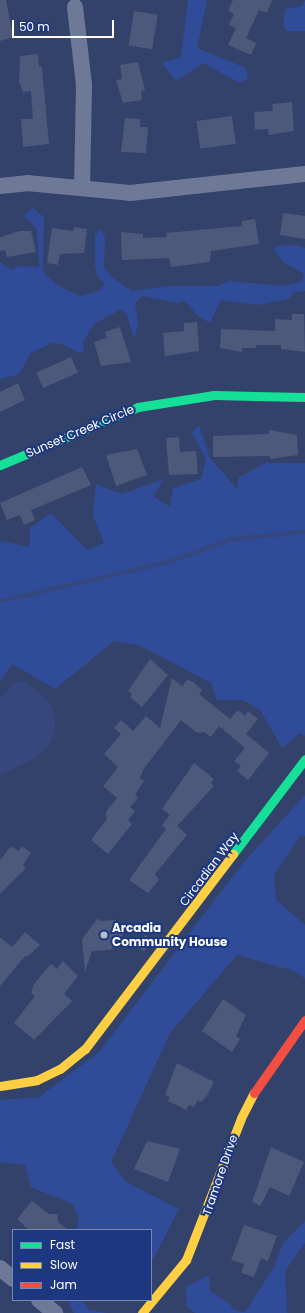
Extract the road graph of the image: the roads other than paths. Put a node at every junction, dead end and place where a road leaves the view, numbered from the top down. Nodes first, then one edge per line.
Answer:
1 (75, 7) dead end
2 (305, 174) edge
3 (0, 186) edge
4 (82, 188) junction
5 (305, 397) edge
6 (0, 464) edge
7 (305, 759) edge
8 (305, 1020) edge
9 (300, 1038) edge
10 (0, 1086) edge
11 (0, 1268) edge
12 (12, 1277) edge
13 (40, 1301) edge
14 (152, 1301) edge
15 (152, 1301) edge
16 (55, 1313) edge
17 (142, 1313) edge

1 - 4 street
2 - 4 street
3 - 4 street
5 - 6 street, Sunset Creek Circle
7 - 10 street, Circadian Way
8 - 9 street, Tramore Drive
9 - 14 street, Tramore Drive
11 - 12 street
13 - 16 street
15 - 17 street, Tramore Drive

